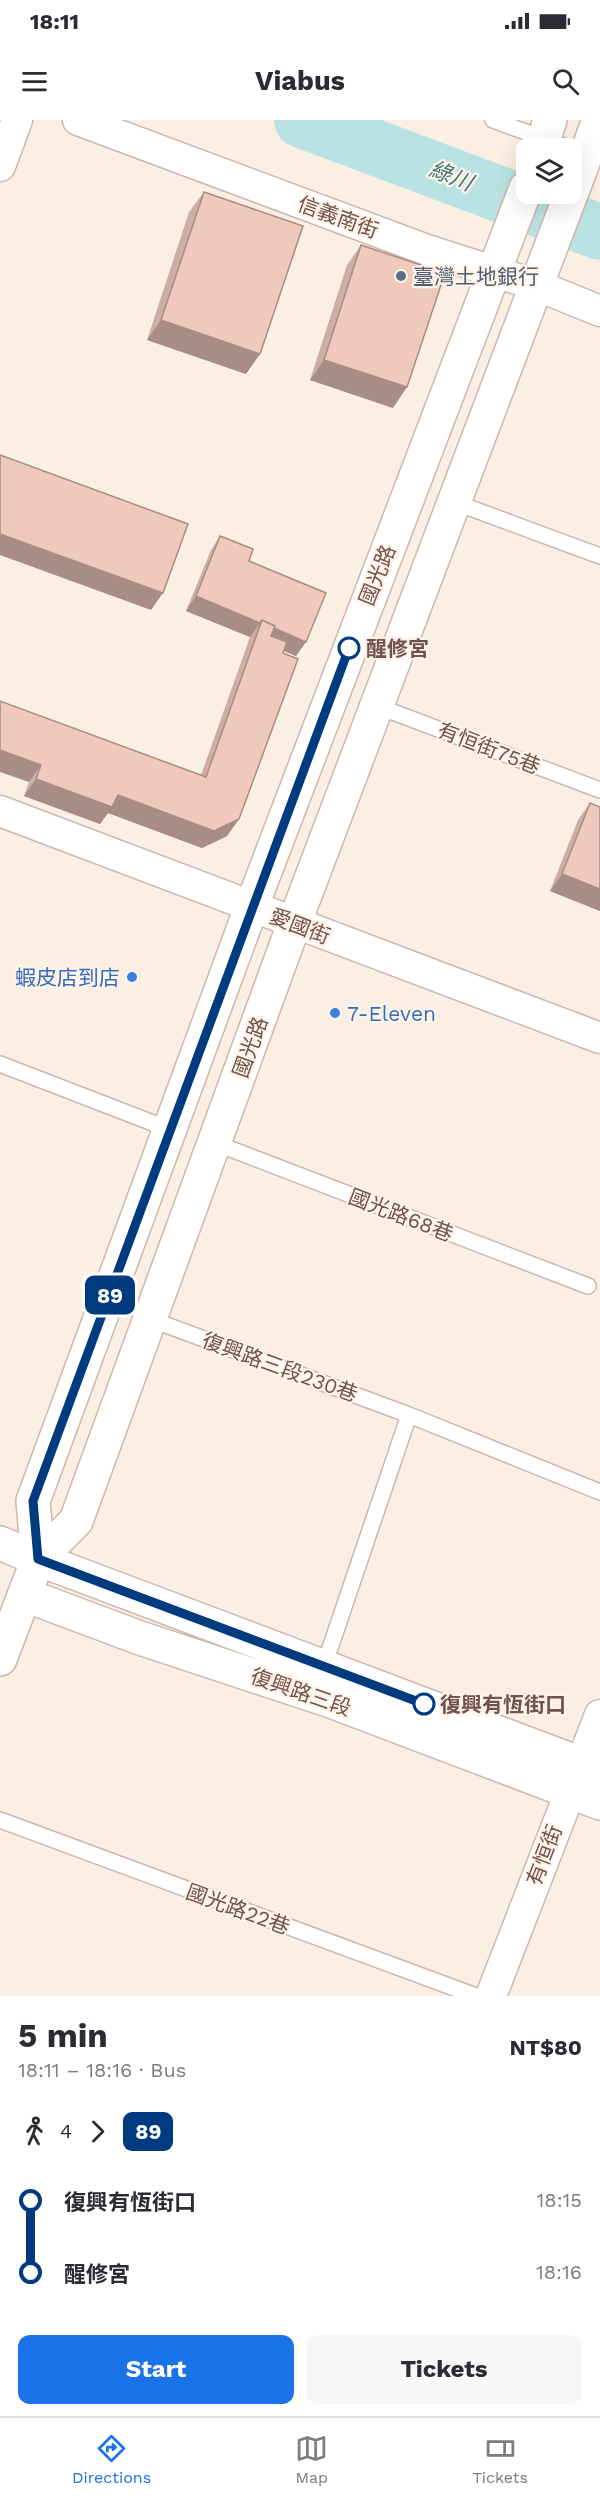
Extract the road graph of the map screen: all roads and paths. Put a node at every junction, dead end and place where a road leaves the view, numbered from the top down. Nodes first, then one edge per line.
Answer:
1 (17, 120) edge
2 (78, 120) edge
3 (493, 120) edge
4 (599, 120) edge
5 (544, 138) edge
6 (576, 138) edge
7 (0, 166) edge
8 (520, 204) edge
9 (567, 204) edge
10 (495, 271) junction
11 (536, 285) junction
12 (600, 310) edge
13 (454, 502) junction
14 (600, 556) edge
15 (377, 706) junction
16 (600, 790) edge
17 (0, 811) edge
18 (251, 908) junction
19 (294, 924) junction
20 (600, 1038) edge
21 (0, 1064) edge
22 (171, 1130) junction
23 (215, 1143) junction
24 (588, 1286) dead end
25 (150, 1320) junction
26 (409, 1415) junction
27 (600, 1492) edge
28 (0, 1544) edge
29 (38, 1559) junction
30 (13, 1590) edge
31 (0, 1659) edge
32 (324, 1666) junction
33 (600, 1715) edge
34 (583, 1776) edge
35 (600, 1803) edge
36 (0, 1820) edge
37 (476, 1996) edge
38 (491, 1996) edge

1 - 7 street
2 - 10 street, 信義南街
3 - 5 lane
4 - 6 main road
8 - 10 main road, 國光路
9 - 11 main road, 國光路
10 - 11 street, 信義南街
10 - 18 main road, 國光路
11 - 12 street, 信義南街
11 - 13 main road, 國光路
13 - 14 lane
13 - 15 main road, 國光路
15 - 16 lane, 有恒街75巷
15 - 19 main road, 國光路
17 - 18 street, 愛國街
18 - 19 street, 愛國街
18 - 22 main road, 國光路
19 - 20 street, 愛國街
19 - 23 main road, 國光路
21 - 22 lane
22 - 29 main road, 國光路
23 - 24 lane, 國光路68巷
23 - 25 main road, 國光路
25 - 26 lane, 復興路三段230巷
25 - 29 main road, 國光路
26 - 27 lane, 復興路三段230巷
26 - 32 lane
28 - 29 main road, 復興路三段
29 - 30 main road, 國光路
29 - 32 main road, 復興路三段
30 - 31 main road, 國光路
30 - 34 main road, 復興路三段
32 - 34 main road, 復興路三段
33 - 34 street, 有恒街
34 - 35 main road, 復興路三段
34 - 38 street, 有恒街
36 - 37 lane, 國光路22巷

